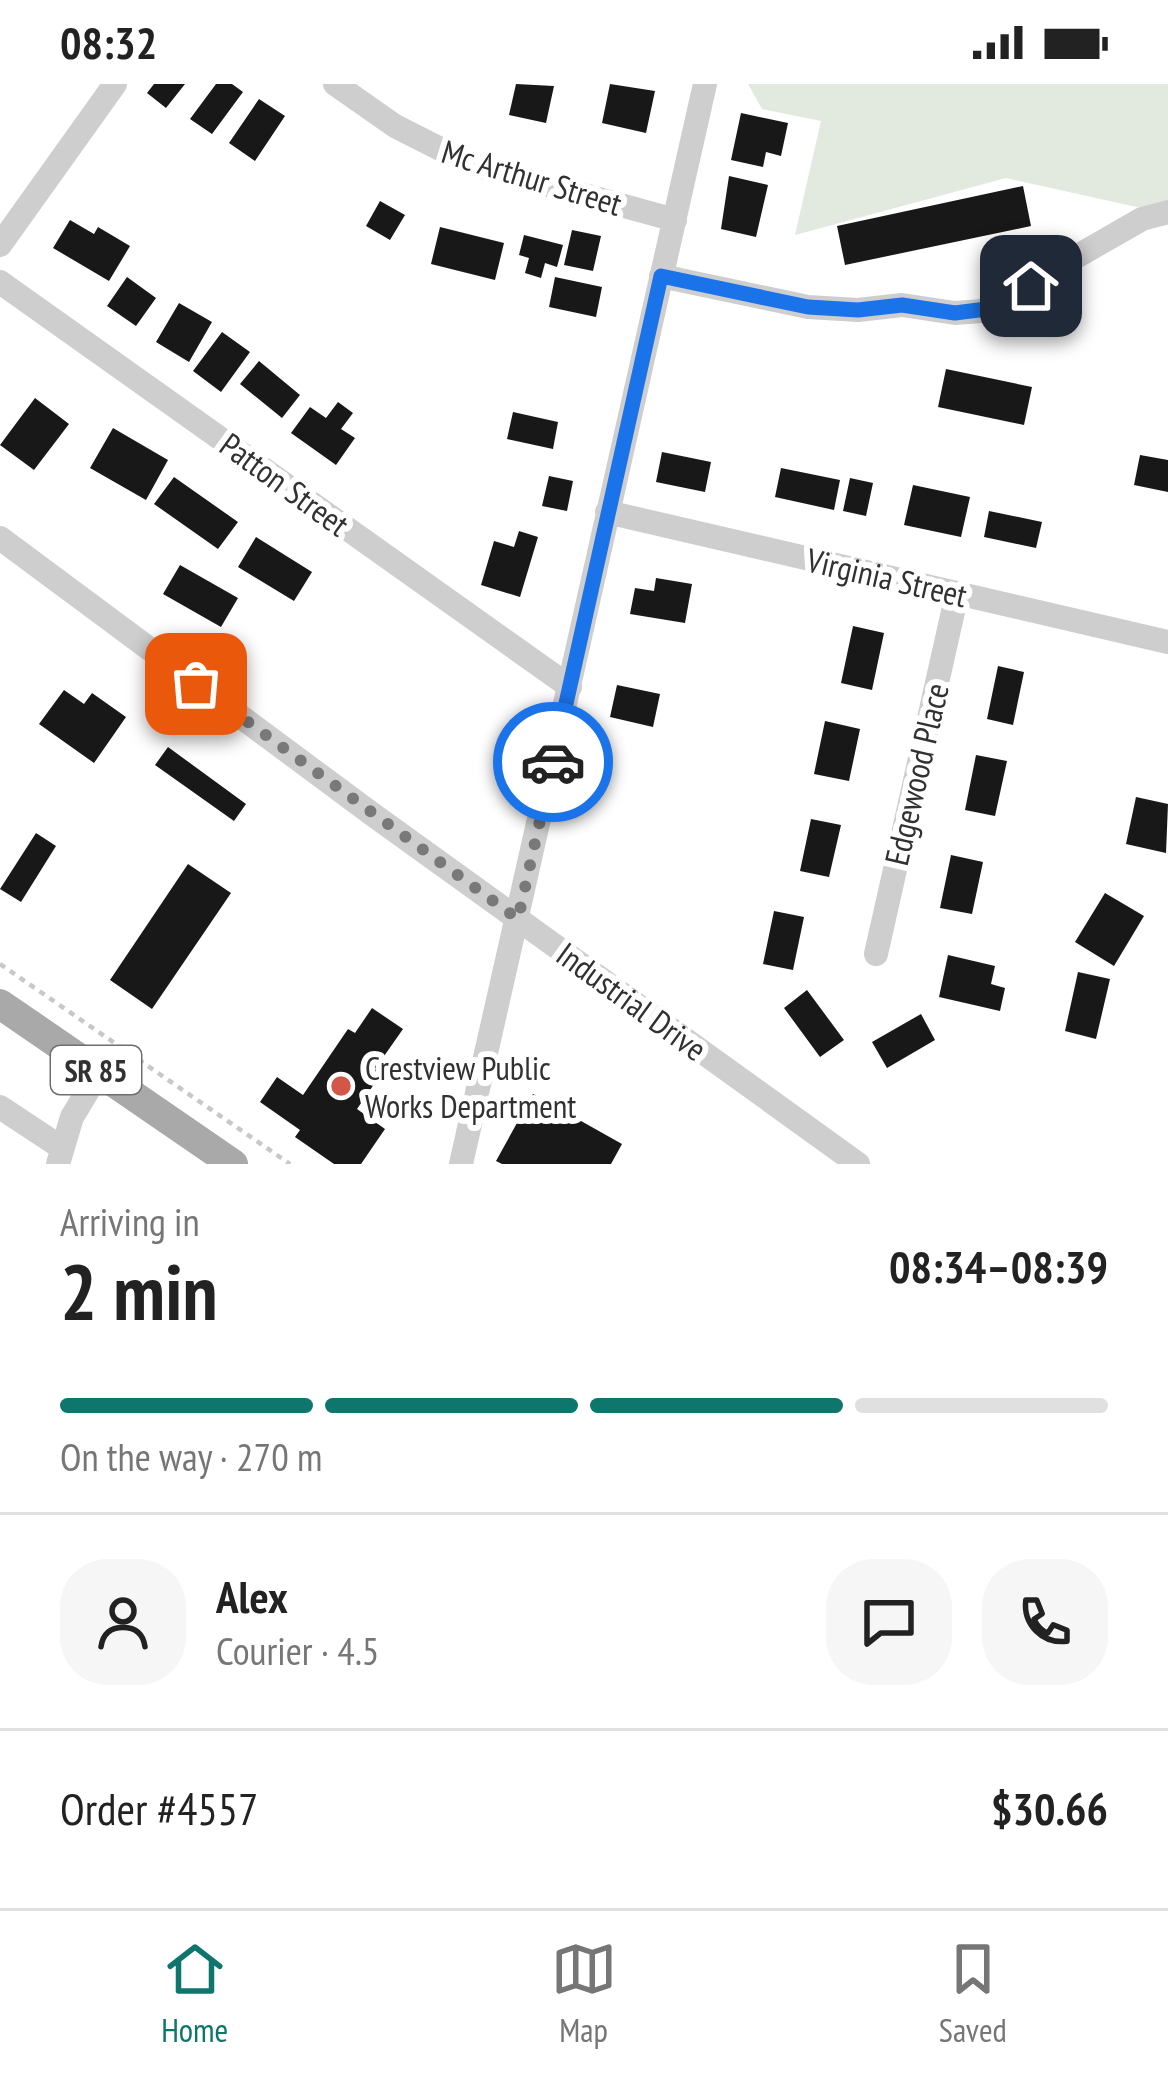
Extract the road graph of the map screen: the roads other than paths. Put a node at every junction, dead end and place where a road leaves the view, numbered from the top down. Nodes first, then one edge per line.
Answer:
1 (115, 84) edge
2 (335, 84) edge
3 (705, 84) edge
4 (1168, 212) edge
5 (674, 220) junction
6 (0, 245) edge
7 (661, 276) junction
8 (0, 281) edge
9 (607, 512) junction
10 (0, 540) edge
11 (957, 594) junction
12 (1168, 642) edge
13 (570, 687) junction
14 (518, 919) junction
15 (876, 954) dead end
16 (0, 1004) edge
17 (99, 1072) junction
18 (0, 1107) edge
19 (60, 1156) edge
20 (232, 1164) edge
21 (461, 1164) edge
22 (858, 1164) edge

1 - 6 street
2 - 5 street, Mc Arthur Street
3 - 5 street
4 - 7 street
5 - 7 street
7 - 9 street
8 - 13 street, Patton Street
9 - 11 street, Virginia Street
9 - 13 street
10 - 14 street, Industrial Drive
11 - 12 street, Virginia Street
11 - 15 street, Edgewood Place
13 - 14 street
14 - 21 street
14 - 22 street, Industrial Drive
16 - 17 main road, SR 85
17 - 19 street
17 - 20 main road, SR 85
18 - 19 street

